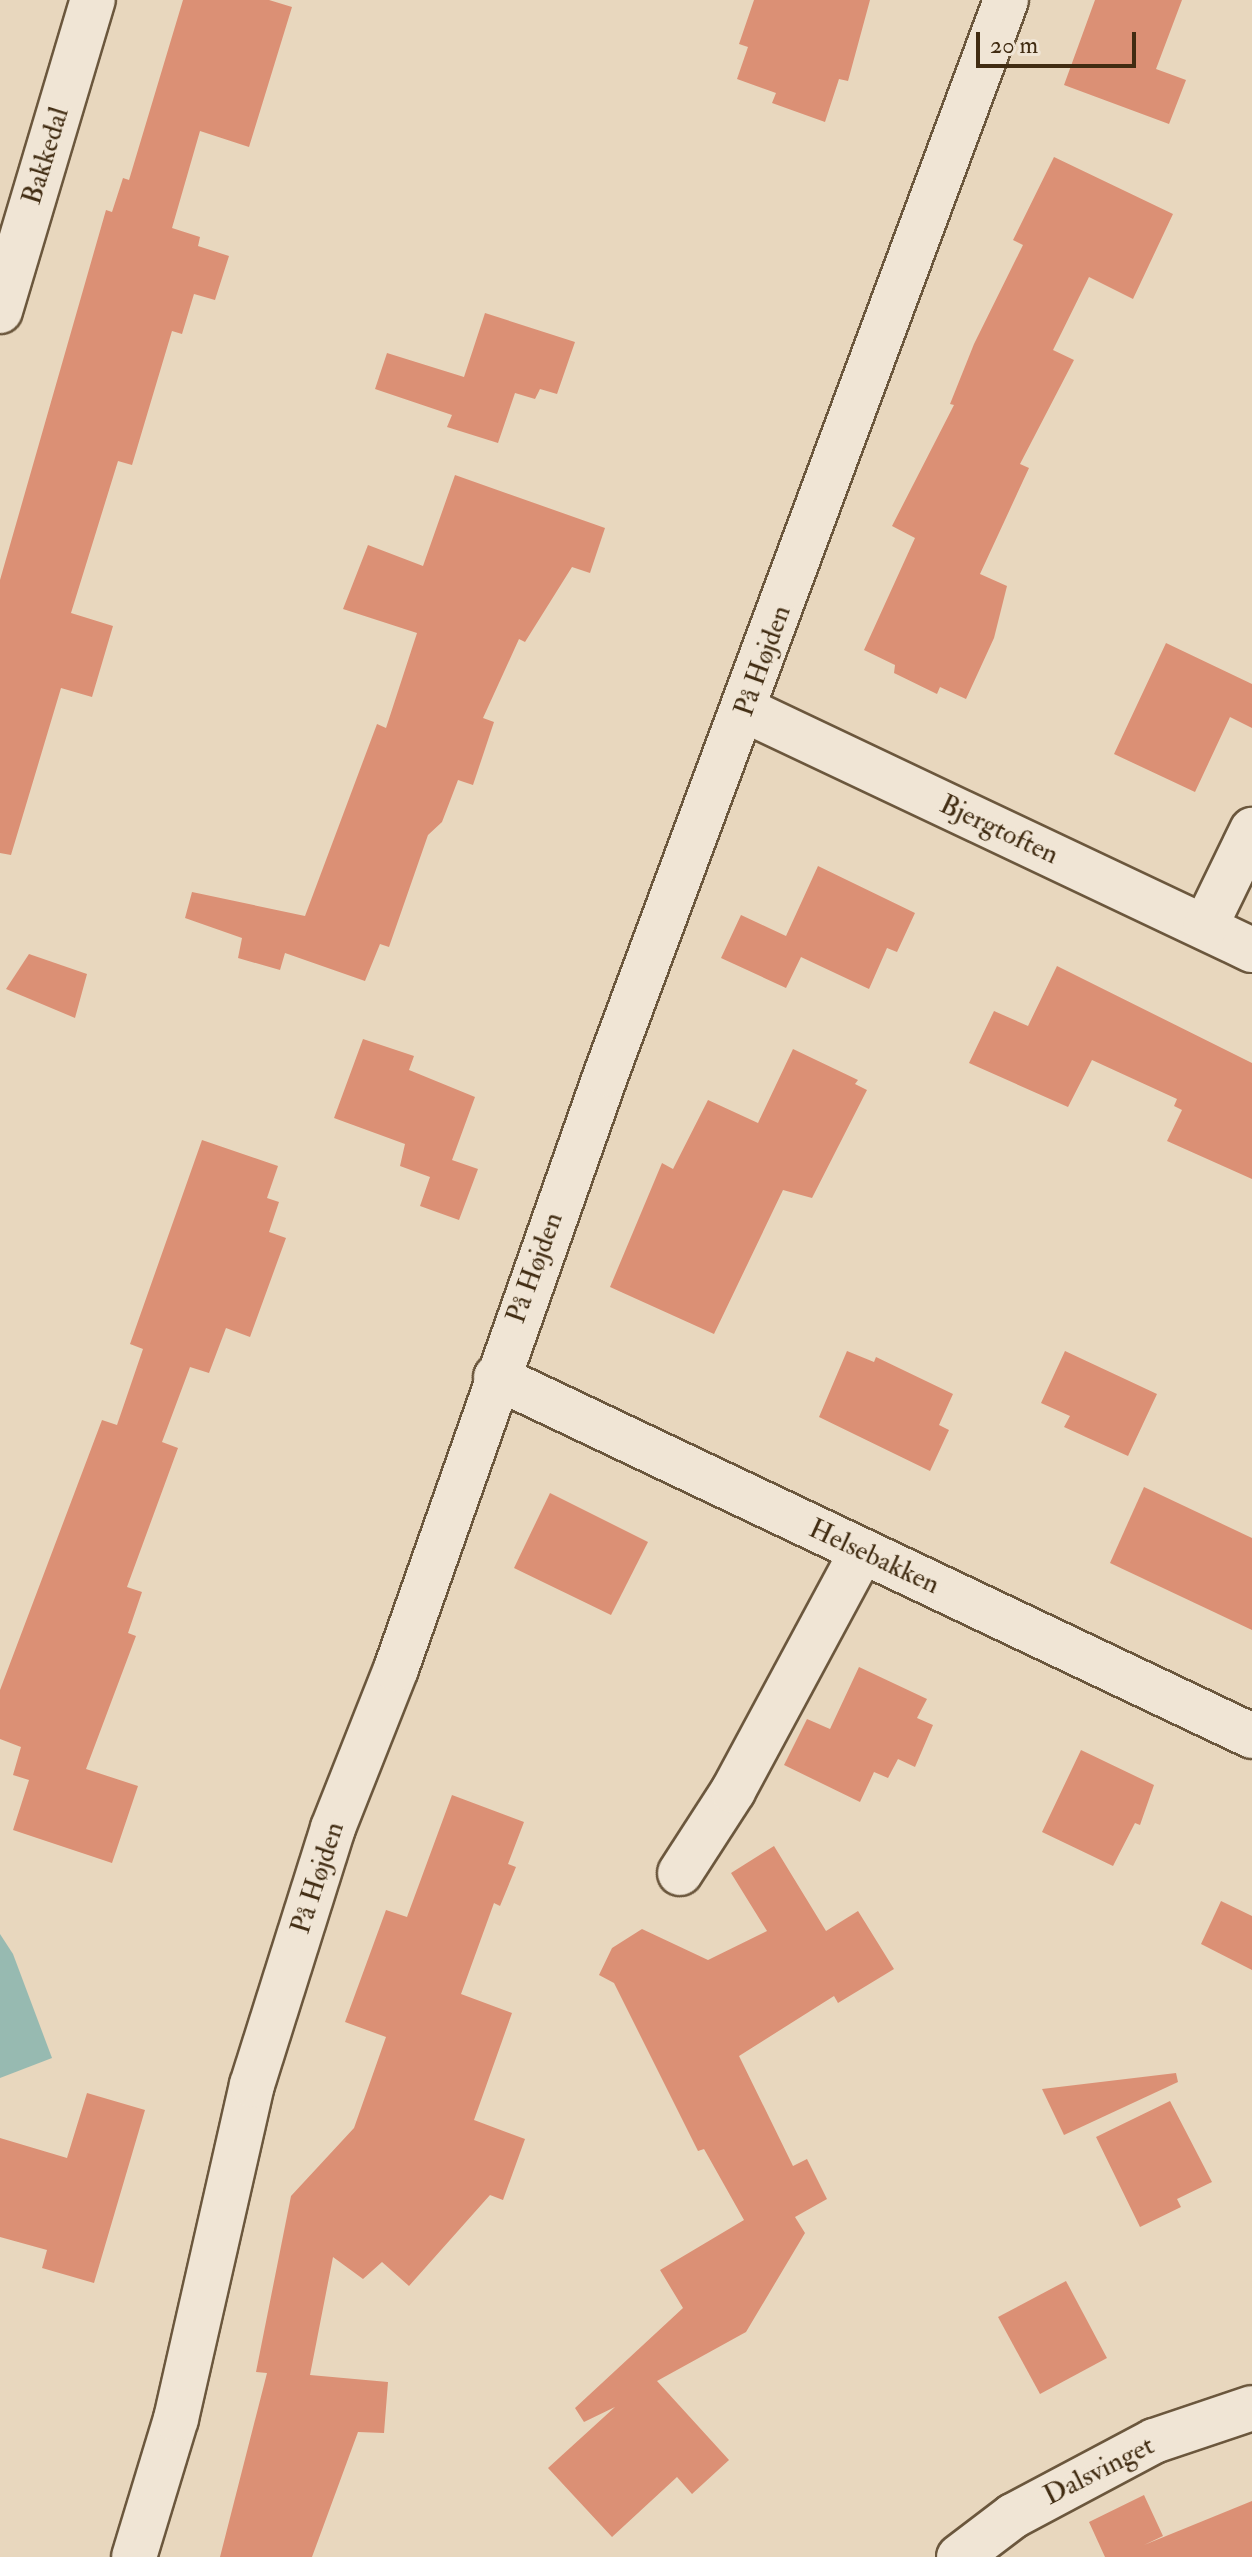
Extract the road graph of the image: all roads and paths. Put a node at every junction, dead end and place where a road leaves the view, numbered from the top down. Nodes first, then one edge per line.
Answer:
1 (93, 0) edge
2 (1006, 0) edge
3 (0, 311) edge
4 (745, 710) junction
5 (1252, 830) edge
6 (1205, 927) junction
7 (1252, 950) edge
8 (496, 1377) junction
9 (862, 1551) junction
10 (1252, 1736) edge
11 (680, 1873) dead end
12 (1252, 2408) edge
13 (134, 2557) edge
14 (959, 2557) edge

1 - 3 street, Bakkedal
2 - 4 street, På Højden
4 - 6 street, Bjergtoften
4 - 8 street, På Højden
5 - 6 street
6 - 7 street, Bjergtoften
8 - 9 street, Helsebakken
8 - 13 street, På Højden
9 - 10 street, Helsebakken
9 - 11 street
12 - 14 street, Dalsvinget

